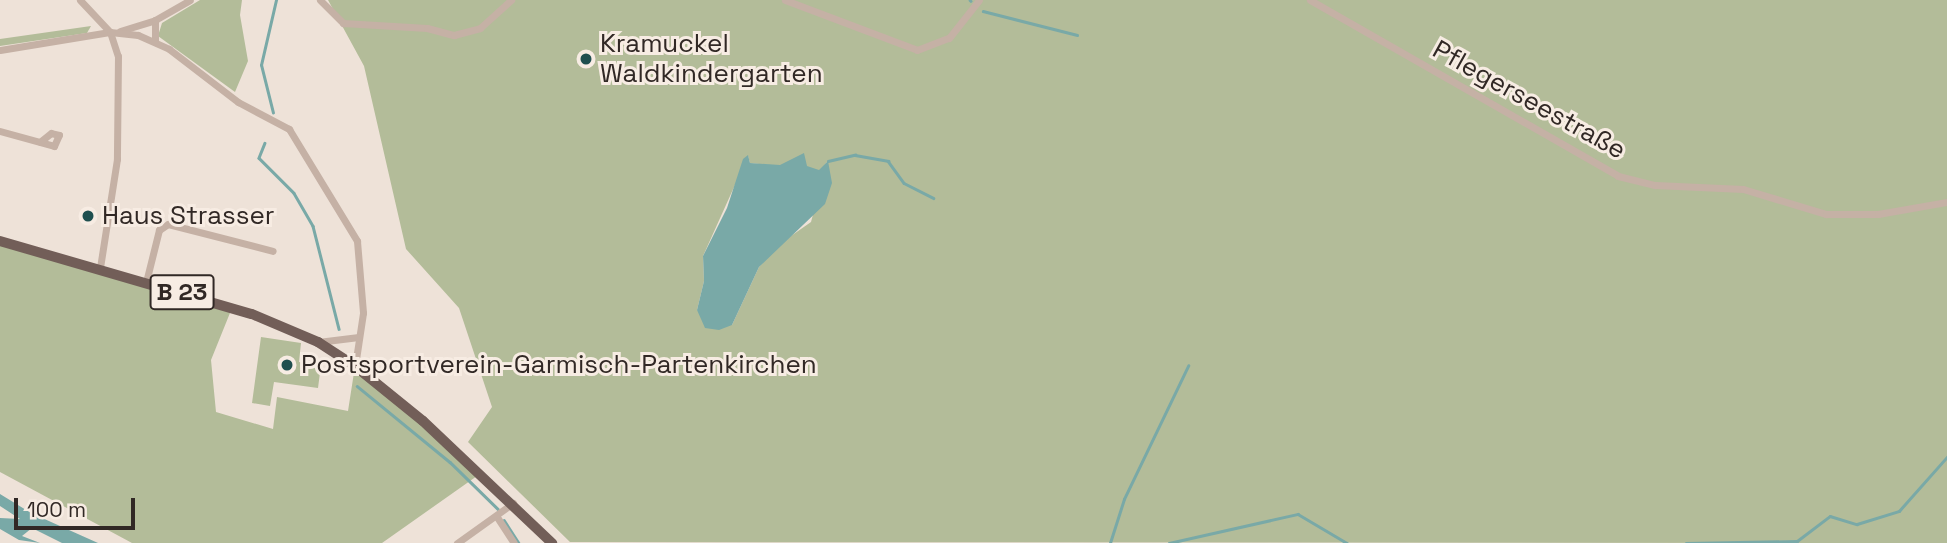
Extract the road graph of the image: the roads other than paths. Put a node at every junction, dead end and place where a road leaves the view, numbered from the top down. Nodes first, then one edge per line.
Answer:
1 (80, 0) edge
2 (190, 0) edge
3 (320, 0) edge
4 (511, 0) edge
5 (785, 0) edge
6 (979, 0) edge
7 (1310, 0) edge
8 (155, 20) junction
9 (120, 31) junction
10 (110, 32) junction
11 (155, 41) junction
12 (0, 50) edge
13 (0, 131) edge
14 (40, 142) junction
15 (1947, 202) edge
16 (0, 242) edge
17 (273, 251) dead end
18 (100, 268) junction
19 (146, 282) junction
20 (359, 337) junction
21 (318, 342) junction
22 (355, 366) junction
23 (513, 502) junction
24 (497, 517) junction
25 (457, 543) edge
26 (514, 543) edge
27 (552, 543) edge

1 - 10 street
2 - 8 street
3 - 4 street
5 - 6 street
7 - 15 street, Pflegerseestraße
8 - 9 street
8 - 11 street
9 - 10 street
9 - 11 street
10 - 12 street
10 - 18 street
11 - 20 street
13 - 14 street
14 - 14 street
16 - 18 main road, B 23
17 - 19 street
18 - 19 main road, B 23
19 - 21 main road, B 23
20 - 21 street
20 - 22 street
21 - 22 main road, B 23
22 - 23 main road, B 23
23 - 24 street
23 - 27 main road, B 23
24 - 25 street
24 - 26 street

